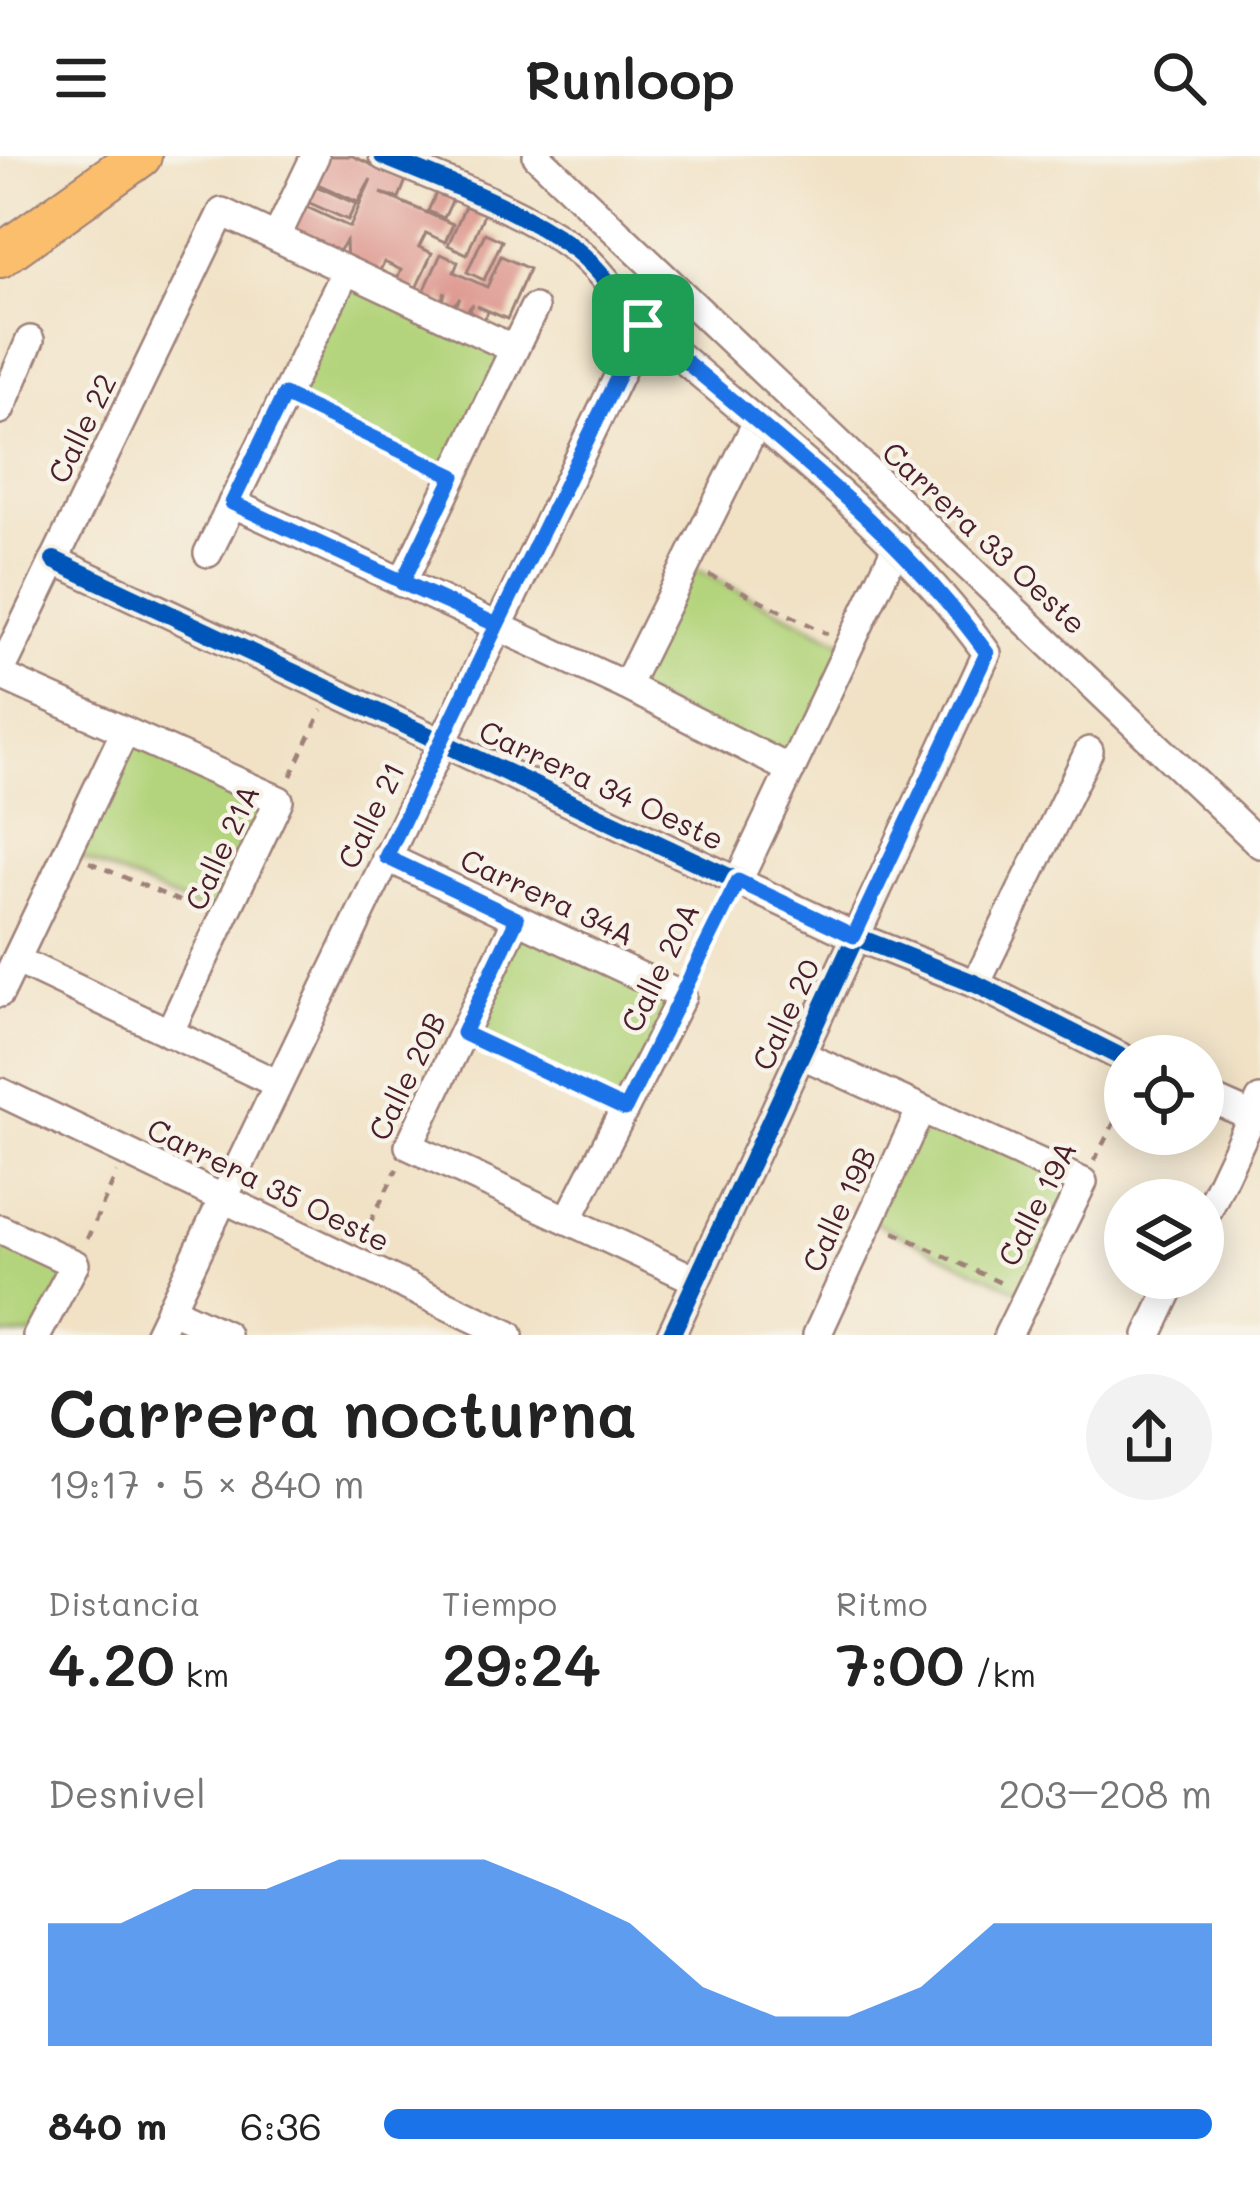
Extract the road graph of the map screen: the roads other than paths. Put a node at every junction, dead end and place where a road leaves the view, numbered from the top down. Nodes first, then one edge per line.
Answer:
1 (140, 156) edge
2 (315, 156) edge
3 (383, 156) edge
4 (538, 156) edge
5 (277, 236) junction
6 (0, 256) edge
7 (346, 271) junction
8 (534, 308) dead end
9 (643, 325) junction
10 (30, 340) dead end
11 (514, 349) junction
12 (0, 410) edge
13 (756, 424) junction
14 (232, 503) junction
15 (897, 545) junction
16 (208, 553) dead end
17 (54, 560) junction
18 (402, 583) junction
19 (497, 625) junction
20 (3, 662) edge
21 (626, 686) junction
22 (125, 731) junction
23 (442, 741) junction
24 (1089, 752) dead end
25 (791, 770) junction
26 (1260, 844) edge
27 (386, 857) junction
28 (738, 881) junction
29 (517, 919) junction
30 (854, 936) junction
31 (16, 960) junction
32 (976, 984) junction
33 (0, 993) edge
34 (682, 995) joint
35 (169, 1033) junction
36 (1104, 1048) edge
37 (800, 1054) junction
38 (278, 1084) junction
39 (0, 1092) edge
40 (1224, 1100) edge
41 (1257, 1109) edge
42 (920, 1111) junction
43 (1223, 1179) edge
44 (223, 1199) junction
45 (568, 1220) junction
46 (0, 1229) edge
47 (696, 1280) junction
48 (1165, 1299) edge
49 (164, 1322) edge
50 (38, 1335) edge
51 (226, 1335) edge
52 (508, 1335) edge
53 (671, 1335) edge
54 (817, 1335) edge
55 (1008, 1335) edge
56 (1148, 1335) edge

1 - 6 main road
2 - 5 street
3 - 9 street
4 - 26 street, Carrera 33 Oeste
5 - 7 street
5 - 17 street, Calle 22
7 - 11 street
7 - 14 street
8 - 11 street
9 - 13 street
9 - 19 street, Calle 21
10 - 12 street
11 - 18 street
13 - 15 street
13 - 21 street
14 - 16 street
14 - 18 street
15 - 25 street, Calle 20A
15 - 30 street, Calle 20
17 - 20 street, Calle 22
17 - 23 street, Carrera 34 Oeste
18 - 19 street
19 - 21 street
19 - 23 street, Calle 21
20 - 22 street
21 - 25 street
22 - 31 street
22 - 35 street, Calle 21A
23 - 27 street, Calle 21
23 - 28 street, Carrera 34 Oeste
24 - 32 street
25 - 28 street, Calle 20A
27 - 29 street, Carrera 34A
27 - 38 street, Calle 21
28 - 30 street, Carrera 34 Oeste
29 - 34 street, Carrera 34A
29 - 45 street, Calle 20B
30 - 32 street, Carrera 34 Oeste
30 - 37 street, Calle 20
31 - 33 street
31 - 35 street
32 - 36 street, Carrera 34 Oeste
34 - 45 street, Calle 20A
35 - 38 street
37 - 42 street
37 - 47 street, Calle 20
38 - 44 street, Calle 21
39 - 44 street, Carrera 35 Oeste
40 - 41 street
41 - 43 street
42 - 54 street, Calle 19B
42 - 55 street, Calle 19A
44 - 49 street, Calle 21
44 - 52 street, Carrera 35 Oeste
45 - 47 street
46 - 50 street
47 - 53 street, Calle 20
48 - 56 street
49 - 51 street

